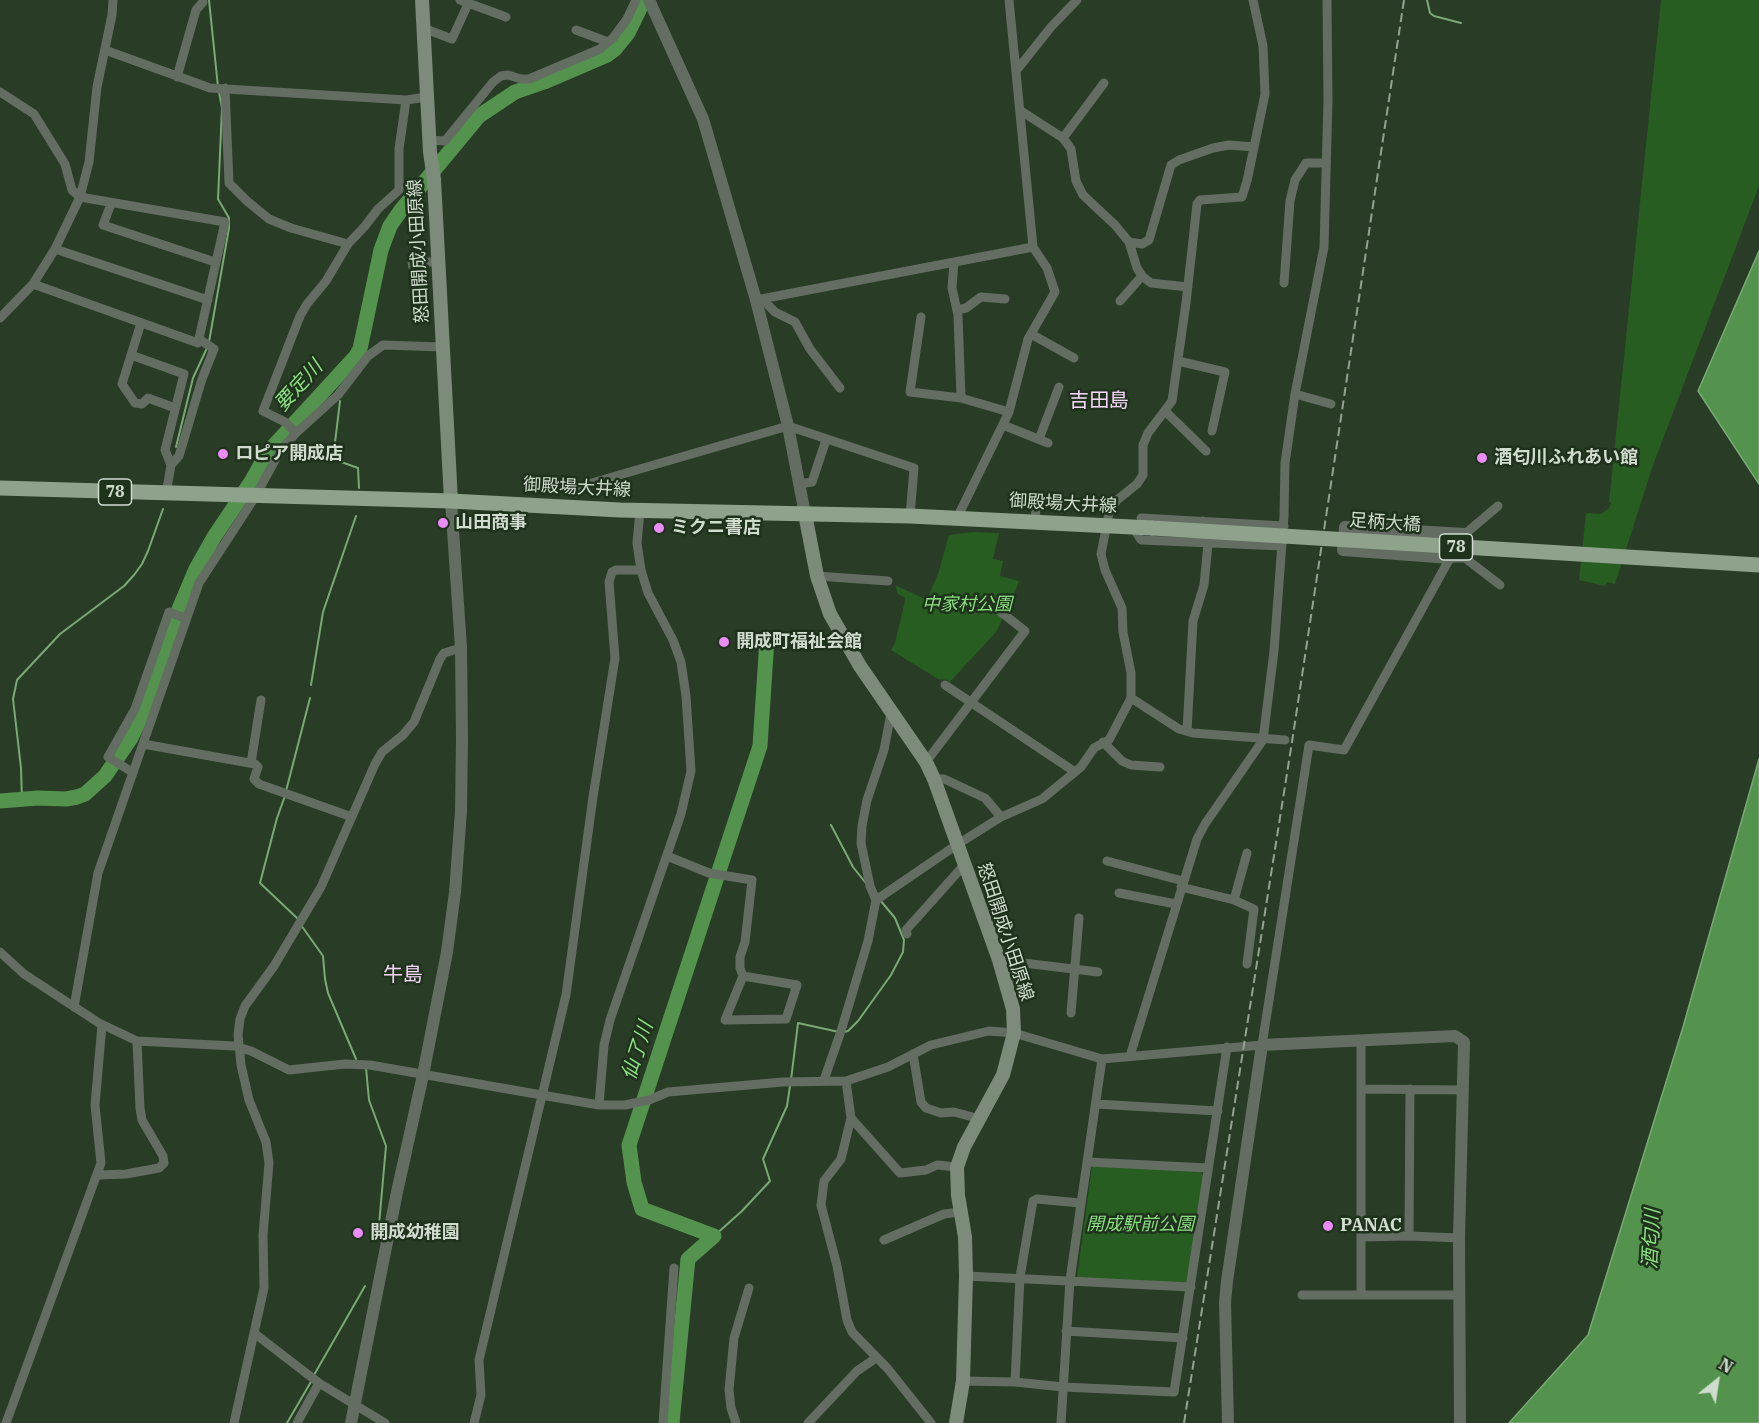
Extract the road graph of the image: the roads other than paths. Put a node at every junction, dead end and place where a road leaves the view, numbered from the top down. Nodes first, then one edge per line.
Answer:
1 (113, 0) edge
2 (422, 0) edge
3 (636, 0) edge
4 (1009, 0) edge
5 (1077, 0) edge
6 (1253, 0) edge
7 (1327, 0) edge
8 (203, 2) dead end
9 (464, 2) edge
10 (651, 6) edge
11 (506, 17) dead end
12 (423, 28) junction
13 (576, 30) dead end
14 (608, 42) junction
15 (105, 50) junction
16 (1016, 71) junction
17 (177, 76) junction
18 (1104, 83) dead end
19 (225, 88) junction
20 (0, 92) edge
21 (427, 97) junction
22 (406, 100) junction
23 (1021, 111) junction
24 (1063, 138) junction
25 (429, 140) junction
26 (1254, 147) junction
27 (1325, 163) junction
28 (80, 197) junction
29 (111, 204) junction
30 (1129, 242) junction
31 (348, 244) junction
32 (1033, 247) junction
33 (55, 249) junction
34 (215, 262) junction
35 (438, 262) junction
36 (954, 262) junction
37 (1142, 276) junction
38 (33, 284) junction
39 (1284, 284) dead end
40 (1188, 286) junction
41 (1005, 299) dead end
42 (208, 300) junction
43 (759, 300) junction
44 (1120, 301) dead end
45 (420, 306) dead end
46 (957, 310) junction
47 (921, 317) dead end
48 (0, 318) edge
49 (141, 323) junction
50 (1031, 334) junction
51 (199, 339) junction
52 (442, 347) junction
53 (131, 355) junction
54 (1074, 358) dead end
55 (1178, 362) junction
56 (1059, 387) dead end
57 (840, 388) dead end
58 (1295, 394) junction
59 (961, 398) junction
60 (1331, 404) dead end
61 (175, 408) junction
62 (1165, 411) junction
63 (1009, 412) junction
64 (1003, 425) junction
65 (788, 426) junction
66 (1212, 431) dead end
67 (295, 432) junction
68 (826, 440) junction
69 (1206, 451) dead end
70 (171, 465) junction
71 (799, 484) junction
72 (579, 487) dead end
73 (0, 488) edge
74 (166, 494) junction
75 (253, 496) junction
76 (1035, 500) dead end
77 (451, 501) junction
78 (1498, 506) dead end
79 (640, 511) junction
80 (805, 514) junction
81 (910, 516) junction
82 (957, 518) junction
83 (1203, 521) junction
84 (1036, 522) junction
85 (1142, 524) junction
86 (1107, 525) junction
87 (1284, 526) junction
88 (1465, 534) junction
89 (1344, 540) junction
90 (1208, 544) junction
91 (1282, 546) junction
92 (1450, 558) junction
93 (1465, 558) junction
94 (1759, 565) edge
95 (641, 570) junction
96 (817, 576) junction
97 (888, 581) dead end
98 (1500, 585) dead end
99 (1001, 612) dead end
100 (184, 617) junction
101 (461, 648) junction
102 (945, 685) dead end
103 (1131, 698) junction
104 (261, 700) dead end
105 (970, 702) junction
106 (891, 713) junction
107 (1187, 731) junction
108 (1263, 740) junction
109 (1285, 741) dead end
110 (1103, 742) junction
111 (143, 744) junction
112 (926, 762) junction
113 (251, 763) junction
114 (1161, 767) dead end
115 (132, 772) junction
116 (1075, 772) junction
117 (934, 779) junction
118 (1001, 817) junction
119 (352, 818) junction
120 (958, 843) junction
121 (1247, 853) dead end
122 (667, 856) junction
123 (1107, 861) dead end
124 (965, 864) junction
125 (1182, 884) junction
126 (1119, 893) dead end
127 (876, 900) junction
128 (1234, 900) junction
129 (1176, 904) junction
130 (1079, 918) dead end
131 (907, 934) dead end
132 (0, 952) edge
133 (999, 960) junction
134 (1247, 964) dead end
135 (1074, 969) junction
136 (1098, 972) dead end
137 (743, 976) junction
138 (74, 1007) junction
139 (1071, 1013) dead end
140 (102, 1025) junction
141 (1014, 1033) junction
142 (137, 1041) junction
143 (1361, 1041) junction
144 (1262, 1045) junction
145 (239, 1046) junction
146 (1227, 1047) junction
147 (913, 1054) junction
148 (1130, 1056) junction
149 (1102, 1059) junction
150 (423, 1075) junction
151 (824, 1080) junction
152 (846, 1081) junction
153 (1361, 1089) junction
154 (1410, 1089) junction
155 (1463, 1090) junction
156 (542, 1095) junction
157 (1096, 1104) junction
158 (599, 1105) junction
159 (1218, 1111) junction
160 (851, 1118) junction
161 (980, 1119) junction
162 (1088, 1162) junction
163 (957, 1167) junction
164 (1208, 1168) junction
165 (98, 1175) junction
166 (1080, 1203) junction
167 (960, 1212) junction
168 (1409, 1236) junction
169 (1361, 1237) junction
170 (1459, 1238) junction
171 (884, 1240) dead end
172 (674, 1268) dead end
173 (966, 1276) junction
174 (1020, 1278) junction
175 (1070, 1280) junction
176 (1191, 1287) junction
177 (749, 1288) dead end
178 (1302, 1295) dead end
179 (1361, 1295) junction
180 (1459, 1295) junction
181 (1066, 1331) junction
182 (254, 1333) junction
183 (1183, 1338) junction
184 (876, 1358) junction
185 (963, 1381) junction
186 (1015, 1382) junction
187 (319, 1383) junction
188 (1063, 1387) junction
189 (355, 1405) junction
190 (6, 1423) edge
191 (234, 1423) edge
192 (297, 1423) edge
193 (351, 1423) edge
194 (385, 1423) edge
195 (474, 1423) edge
196 (663, 1423) edge
197 (736, 1423) edge
198 (808, 1423) edge
199 (931, 1423) edge
200 (956, 1423) edge
201 (1061, 1423) edge
202 (1228, 1423) edge
203 (1460, 1423) edge

1 - 15 street
2 - 12 main road, 怒田開成小田原線
3 - 14 street
4 - 16 street
5 - 16 street
6 - 26 street
7 - 27 street
8 - 17 street
9 - 11 street
9 - 12 street
10 - 43 street
12 - 21 main road, 怒田開成小田原線
13 - 14 street
14 - 25 street
15 - 17 street
15 - 28 street
16 - 23 street
17 - 19 street
18 - 24 street
19 - 22 street
19 - 31 street
20 - 28 street
21 - 22 street
21 - 25 main road, 怒田開成小田原線
22 - 31 street
23 - 24 street
23 - 32 street
24 - 30 street
25 - 35 main road, 怒田開成小田原線
26 - 30 street
26 - 40 street
27 - 39 street
27 - 58 street
28 - 29 street
28 - 33 street
29 - 34 street
29 - 34 street
30 - 37 street
31 - 67 street
32 - 36 street
32 - 50 street
33 - 38 street
33 - 42 street
34 - 42 street
35 - 45 street
35 - 52 main road, 怒田開成小田原線
36 - 43 street
36 - 46 street
37 - 40 street
37 - 44 street
38 - 48 street
38 - 49 street
40 - 55 street
41 - 46 street
42 - 51 street
43 - 57 street
43 - 65 street
46 - 59 street
47 - 59 street
49 - 51 street
49 - 53 street
50 - 54 street
50 - 63 street
51 - 70 street
52 - 67 street
52 - 77 main road, 怒田開成小田原線
53 - 61 street
53 - 61 street
55 - 62 street
55 - 66 street
56 - 64 street
58 - 60 street
58 - 87 street
59 - 63 street
61 - 70 street
62 - 69 street
62 - 86 street
63 - 64 street
64 - 82 street
65 - 68 street
65 - 71 street
65 - 72 street
67 - 75 street
68 - 71 street
68 - 81 street
70 - 74 street
71 - 80 street
73 - 74 main road, 御殿場大井線 / 78
74 - 75 main road, 御殿場大井線 / 78
75 - 77 main road, 御殿場大井線 / 78
75 - 100 street
76 - 84 street
77 - 79 main road, 御殿場大井線 / 78
77 - 101 street
78 - 88 street
79 - 80 main road, 御殿場大井線 / 78
79 - 95 street
80 - 81 main road, 御殿場大井線 / 78
80 - 96 main road, 怒田開成小田原線
81 - 82 main road, 御殿場大井線 / 78
82 - 84 main road, 御殿場大井線 / 78
83 - 85 street
83 - 87 street
83 - 90 street
84 - 86 main road, 御殿場大井線 / 78
85 - 86 main road, 御殿場大井線 / 78
85 - 89 main road, 足柄大橋 / 78, bridge
85 - 90 street
86 - 103 street
87 - 91 street
88 - 89 street
88 - 93 street
89 - 92 street
89 - 94 main road, 足柄大橋 / 78, bridge
90 - 91 street
90 - 107 street
91 - 108 street
92 - 93 street
92 - 144 street
93 - 98 street
95 - 122 street
95 - 156 street
96 - 97 street
96 - 106 main road, 怒田開成小田原線
99 - 105 street
100 - 111 street
100 - 115 street
101 - 119 street
101 - 150 street
102 - 105 street
103 - 107 street
103 - 110 street
104 - 113 street
105 - 112 street
105 - 116 street
106 - 112 main road, 怒田開成小田原線
106 - 127 street
107 - 108 street
108 - 109 street
108 - 125 street
110 - 114 street
110 - 116 street
111 - 113 street
111 - 115 street
112 - 117 main road, 怒田開成小田原線
113 - 119 street
115 - 138 street
116 - 118 street
117 - 118 street
117 - 120 main road, 怒田開成小田原線
118 - 120 street
119 - 145 street
120 - 124 main road, 怒田開成小田原線
120 - 127 street
121 - 128 street
122 - 137 street
122 - 158 street
123 - 125 street
124 - 131 street
124 - 133 main road, 怒田開成小田原線
125 - 128 street
125 - 129 street
126 - 129 street
127 - 151 street
128 - 134 street
129 - 148 street
130 - 135 street
132 - 138 street
133 - 135 street
133 - 141 main road, 怒田開成小田原線
135 - 136 street
135 - 139 street
137 - 137 street
138 - 140 street
140 - 142 street
140 - 165 street
141 - 147 street
141 - 149 street
141 - 161 main road, 怒田開成小田原線
142 - 145 street
142 - 165 street
143 - 144 street
143 - 153 street
143 - 155 street
144 - 146 street
144 - 202 street
145 - 150 street
145 - 182 street
146 - 148 street
146 - 159 street
147 - 152 street
147 - 161 street
148 - 149 street
149 - 157 street
150 - 156 street
150 - 189 street
151 - 152 street
151 - 158 street
152 - 160 street
153 - 154 street
153 - 169 street
154 - 155 street
154 - 168 street
155 - 170 street
156 - 158 street
156 - 195 street
157 - 159 street
157 - 162 street
159 - 164 street
160 - 163 street
160 - 184 street
161 - 163 main road, 怒田開成小田原線
162 - 164 street
162 - 166 street
163 - 167 main road, 怒田開成小田原線
164 - 176 street
165 - 190 street
166 - 174 street
166 - 175 street
167 - 171 street
167 - 173 main road, 怒田開成小田原線
168 - 169 street
168 - 170 street
169 - 179 street
170 - 180 street
172 - 196 street
173 - 174 street
173 - 185 main road, 怒田開成小田原線
174 - 175 street
174 - 186 street
175 - 176 street
175 - 181 street
176 - 183 street
177 - 197 street
178 - 179 street
179 - 180 street
180 - 203 street
181 - 183 street
181 - 188 street
182 - 187 street
182 - 191 street
183 - 188 street
184 - 198 street
184 - 199 street
185 - 186 street
185 - 200 main road, 怒田開成小田原線
186 - 188 street
187 - 189 street
187 - 192 street
188 - 201 street
189 - 193 street
189 - 194 street

